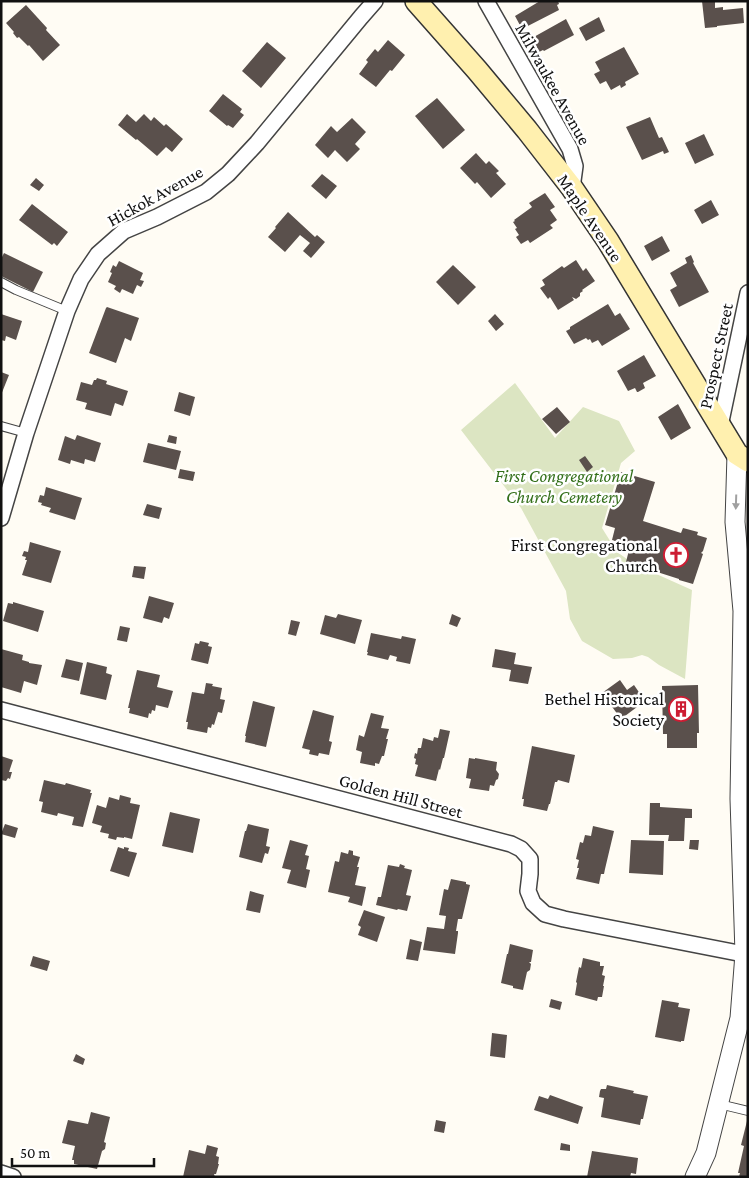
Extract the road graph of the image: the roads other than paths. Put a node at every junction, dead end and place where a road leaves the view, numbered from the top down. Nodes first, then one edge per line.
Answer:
1 (375, 1) edge
2 (416, 1) edge
3 (486, 1) edge
4 (572, 188) junction
5 (1, 282) edge
6 (748, 293) edge
7 (67, 311) junction
8 (1, 426) edge
9 (720, 426) junction
10 (26, 433) junction
11 (742, 457) edge
12 (1, 518) edge
13 (745, 602) edge
14 (745, 662) edge
15 (1, 710) edge
16 (746, 954) edge
17 (719, 1104) junction
18 (748, 1112) edge
19 (706, 1153) junction
20 (1, 1174) edge
21 (13, 1177) edge
22 (695, 1177) edge
23 (708, 1177) edge

1 - 7 street, Hickok Avenue
2 - 4 main road, Maple Avenue
3 - 4 street, Milwaukee Avenue
4 - 9 main road, Maple Avenue
5 - 7 lane
6 - 9 street, Prospect Street
7 - 10 street, Hickok Avenue
8 - 10 lane
9 - 11 main road, Maple Avenue
10 - 12 street, Hickok Avenue
11 -> 13 street
13 - 14 street
14 - 16 street
15 - 16 street, Golden Hill Street
16 - 17 street
17 - 18 lane
17 - 19 street
19 - 22 street
19 - 23 street
20 - 21 street

